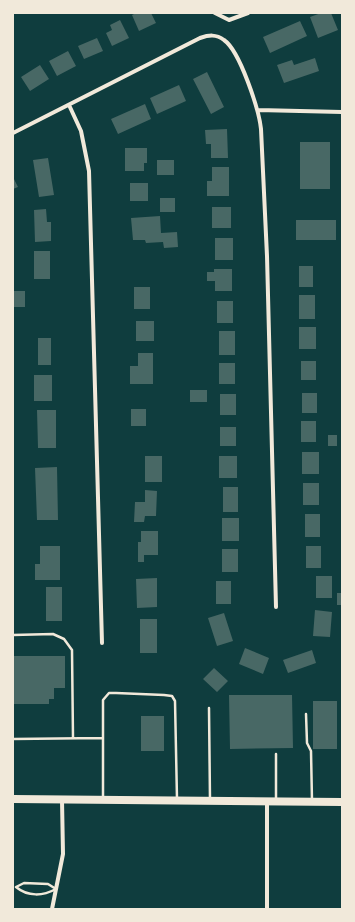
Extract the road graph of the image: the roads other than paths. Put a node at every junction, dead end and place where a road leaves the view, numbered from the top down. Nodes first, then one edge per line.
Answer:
1 (215, 13) edge
2 (248, 13) edge
3 (69, 105) junction
4 (258, 110) junction
5 (342, 112) edge
6 (13, 133) edge
7 (276, 607) dead end
8 (13, 635) edge
9 (102, 643) dead end
10 (209, 708) dead end
11 (306, 714) dead end
12 (73, 738) junction
13 (103, 738) junction
14 (13, 739) edge
15 (276, 754) dead end
16 (13, 799) edge
17 (62, 799) junction
18 (103, 799) junction
19 (177, 800) junction
20 (210, 800) junction
21 (267, 801) junction
22 (276, 801) junction
23 (312, 801) junction
24 (342, 802) edge
25 (56, 889) junction
26 (52, 909) edge
27 (267, 909) edge

1 - 2 street
3 - 4 street
3 - 6 street
3 - 9 street
4 - 5 street
4 - 7 street
8 - 12 lane
10 - 20 lane
11 - 23 lane
12 - 13 lane
12 - 14 lane
13 - 18 lane
13 - 19 lane
15 - 22 lane
16 - 17 main road
17 - 18 main road
17 - 25 street
18 - 19 main road
19 - 20 main road
20 - 21 main road
21 - 22 main road
21 - 27 street
22 - 23 main road
23 - 24 main road
25 - 25 lane
25 - 26 street

